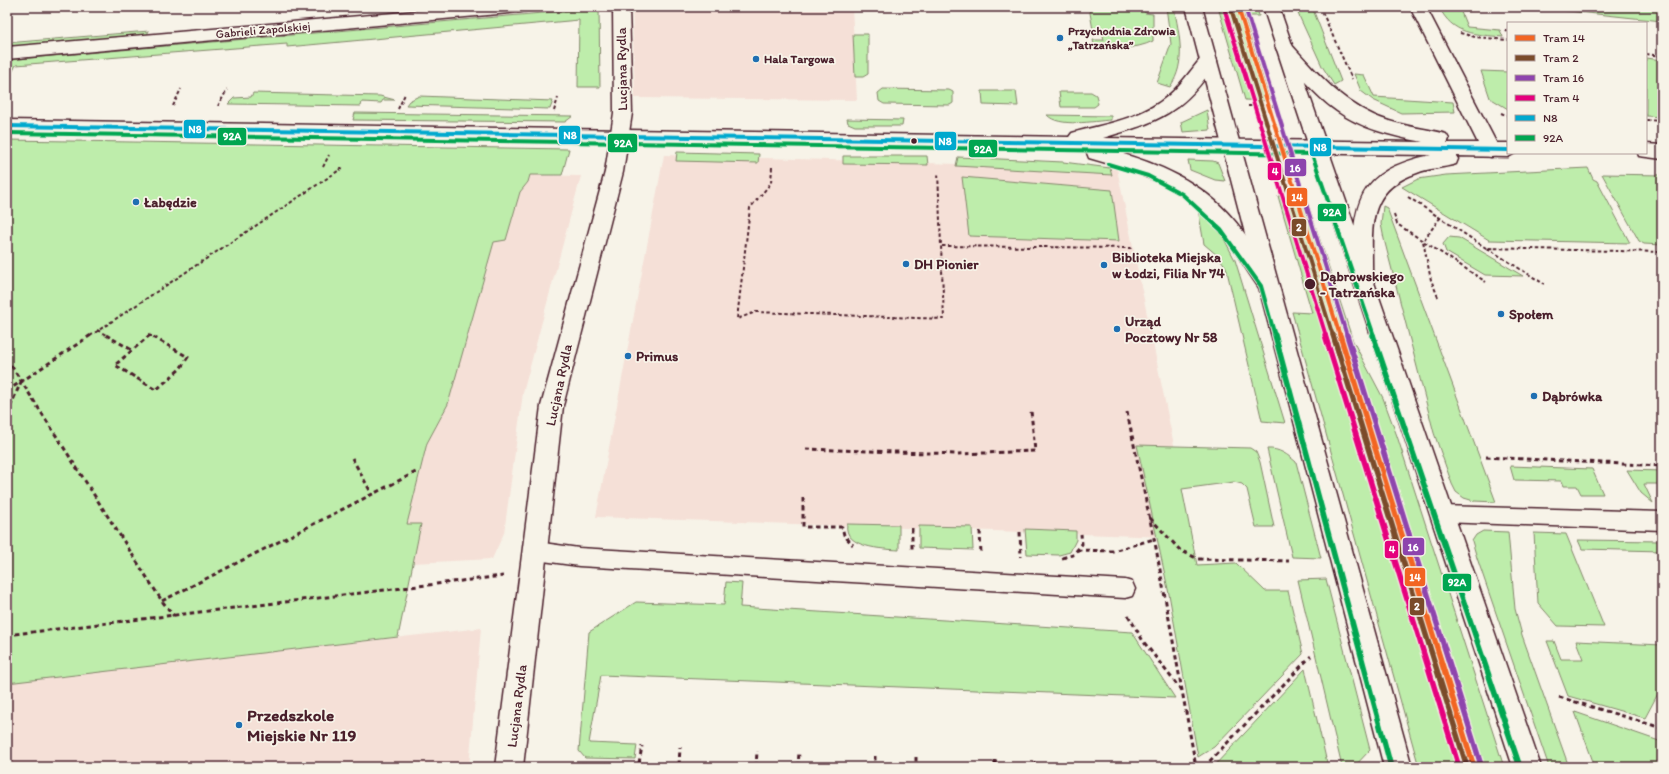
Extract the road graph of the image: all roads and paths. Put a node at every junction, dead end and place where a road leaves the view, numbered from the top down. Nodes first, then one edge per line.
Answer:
1 (520, 7) edge
2 (621, 7) edge
3 (1194, 7) edge
4 (1271, 7) edge
5 (1320, 7) edge
6 (1418, 7) edge
7 (1657, 7) edge
8 (1662, 8) edge
9 (1460, 33) dead end
10 (1507, 40) edge
11 (1284, 46) junction
12 (7, 53) edge
13 (1647, 54) edge
14 (1662, 56) edge
15 (1208, 61) junction
16 (1354, 83) dead end
17 (181, 89) dead end
18 (227, 90) dead end
19 (405, 94) dead end
20 (558, 98) dead end
21 (173, 106) dead end
22 (1247, 106) dead end
23 (1280, 106) dead end
24 (218, 107) dead end
25 (397, 111) dead end
26 (553, 113) dead end
27 (1647, 120) edge
28 (1662, 121) edge
29 (7, 126) edge
30 (620, 137) junction
31 (1060, 144) junction
32 (1230, 146) junction
33 (1317, 148) junction
34 (1500, 150) edge
35 (1647, 152) edge
36 (1662, 152) edge
37 (344, 167) dead end
38 (772, 168) dead end
39 (938, 172) dead end
40 (1402, 197) dead end
41 (1392, 210) dead end
42 (1440, 218) junction
43 (1423, 241) junction
44 (942, 246) junction
45 (1133, 248) dead end
46 (1486, 248) junction
47 (1662, 252) edge
48 (1362, 278) junction
49 (1486, 282) dead end
50 (1267, 283) junction
51 (1544, 284) dead end
52 (1438, 297) dead end
53 (97, 330) junction
54 (132, 350) junction
55 (7, 359) edge
56 (21, 382) junction
57 (7, 391) edge
58 (1031, 411) dead end
59 (1128, 412) dead end
60 (7, 414) edge
61 (806, 449) dead end
62 (352, 458) dead end
63 (1486, 458) dead end
64 (1662, 466) edge
65 (416, 472) dead end
66 (372, 494) junction
67 (803, 498) dead end
68 (1441, 514) junction
69 (1150, 518) junction
70 (1662, 521) edge
71 (912, 528) dead end
72 (980, 530) dead end
73 (1020, 532) dead end
74 (1081, 534) dead end
75 (1154, 540) junction
76 (856, 546) dead end
77 (1077, 550) junction
78 (536, 551) junction
79 (904, 553) dead end
80 (912, 553) junction
81 (919, 554) dead end
82 (973, 555) dead end
83 (981, 555) junction
84 (988, 555) dead end
85 (1015, 557) dead end
86 (1021, 557) junction
87 (1028, 558) dead end
88 (1057, 559) dead end
89 (1289, 561) dead end
90 (504, 576) dead end
91 (1124, 589) joint
92 (162, 601) junction
93 (174, 616) junction
94 (7, 635) edge
95 (1311, 656) dead end
96 (1182, 690) junction
97 (1559, 697) dead end
98 (1662, 728) edge
99 (642, 746) dead end
100 (680, 747) dead end
101 (757, 751) dead end
102 (799, 752) dead end
103 (875, 756) dead end
104 (916, 757) dead end
105 (995, 760) dead end
106 (1035, 762) dead end
107 (639, 763) dead end
108 (679, 765) dead end
109 (509, 767) edge
110 (756, 767) edge
111 (798, 767) edge
112 (874, 767) edge
113 (916, 767) edge
114 (995, 767) edge
115 (1035, 767) edge
116 (1196, 767) edge
117 (1204, 767) edge
118 (1398, 767) edge
119 (1527, 767) edge

1 - 12 street, Gabrieli Zapolskiej
2 - 30 street, Lucjana Rydla
3 - 15 street
4 - 11 street
5 - 16 path
6 - 34 street
7 - 8 path
9 - 10 path
11 - 33 street
11 - 34 street
13 - 14 path
15 - 31 street
15 - 32 street
17 - 21 path
18 - 24 path
19 - 25 path
20 - 26 path
22 - 23 path
27 - 28 path
29 - 30 street
30 - 31 street
30 - 78 street, Lucjana Rydla
31 - 32 street
31 - 50 street
32 - 33 street
32 - 50 street
33 - 34 street
33 - 48 street
34 - 48 street
35 - 36 street
37 - 53 path
38 - 44 path
39 - 44 path
40 - 42 path
41 - 43 path
42 - 43 path
42 - 46 path
43 - 49 path
43 - 52 path
44 - 45 path
46 - 47 path
46 - 51 path
48 - 68 street
50 - 118 street
53 - 54 path
53 - 56 path
54 - 54 path
55 - 56 path
56 - 57 path
56 - 60 path
56 - 92 path
58 - 61 path
59 - 69 path
62 - 66 path
63 - 64 path
65 - 66 path
66 - 92 path
67 - 76 path
68 - 70 lane
68 - 119 street
69 - 75 path
69 - 89 path
71 - 80 path
72 - 83 path
73 - 86 path
74 - 77 path
75 - 77 path
75 - 96 path
77 - 88 path
78 - 91 lane
78 - 109 street, Lucjana Rydla
79 - 80 path
80 - 81 path
82 - 83 path
83 - 84 path
85 - 86 path
86 - 87 path
90 - 93 path
91 - 96 path
92 - 93 path
93 - 94 path
95 - 117 path
96 - 116 path
97 - 98 path
99 - 107 path
100 - 108 path
101 - 110 path
102 - 111 path
103 - 112 path
104 - 113 path
105 - 114 path
106 - 115 path

